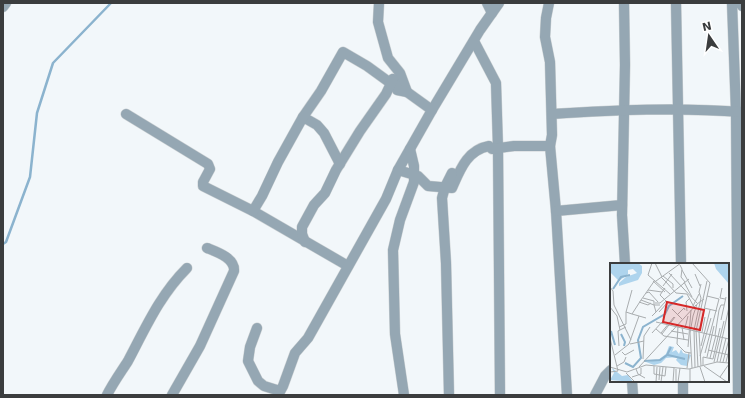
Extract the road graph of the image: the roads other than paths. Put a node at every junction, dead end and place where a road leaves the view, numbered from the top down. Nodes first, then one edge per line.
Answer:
1 (6, 3) edge
2 (379, 3) edge
3 (487, 3) edge
4 (499, 3) edge
5 (549, 3) edge
6 (624, 3) edge
7 (676, 3) edge
8 (732, 3) edge
9 (740, 3) edge
10 (742, 6) edge
11 (3, 7) edge
12 (492, 13) junction
13 (474, 41) junction
14 (738, 65) edge
15 (393, 79) junction
16 (407, 92) junction
17 (432, 110) junction
18 (624, 110) junction
19 (677, 110) junction
20 (739, 112) edge
21 (126, 114) dead end
22 (552, 114) junction
23 (303, 117) junction
24 (550, 146) junction
25 (498, 148) junction
26 (410, 149) junction
27 (340, 164) junction
28 (398, 170) junction
29 (452, 173) dead end
30 (414, 175) junction
31 (445, 187) junction
32 (622, 205) junction
33 (556, 211) junction
34 (253, 212) junction
35 (305, 242) junction
36 (207, 248) dead end
37 (625, 263) edge
38 (681, 263) edge
39 (740, 265) edge
40 (348, 266) junction
41 (187, 268) dead end
42 (737, 289) junction
43 (729, 295) edge
44 (257, 328) dead end
45 (610, 371) edge
46 (632, 382) edge
47 (683, 382) edge
48 (279, 393) edge
49 (107, 395) edge
50 (172, 395) edge
51 (404, 395) edge
52 (448, 395) edge
53 (500, 395) edge
54 (566, 395) edge
55 (595, 395) edge
56 (633, 395) edge
57 (683, 395) edge
58 (738, 395) edge

1 - 11 street
2 - 16 street
3 - 12 street
4 - 12 street
5 - 22 street
6 - 18 street
7 - 19 street
8 - 14 street
9 - 10 street
12 - 13 street
13 - 17 street
13 - 25 street
14 - 20 street
15 - 16 street
15 - 23 street
15 - 27 street
16 - 17 street
17 - 26 street
18 - 19 street
18 - 22 street
18 - 32 street
19 - 20 street
19 - 38 street
20 - 39 street
21 - 34 street
22 - 24 street
23 - 27 street
23 - 34 street
24 - 25 street
24 - 33 street
25 - 31 street
25 - 53 street
26 - 28 street
26 - 30 street
27 - 35 street
28 - 30 street
28 - 40 street
29 - 31 street
30 - 31 street
30 - 51 street
31 - 52 street
32 - 33 street
32 - 37 street
33 - 54 street
34 - 35 street
35 - 40 street
36 - 50 street
39 - 42 street
40 - 48 street
41 - 49 street
42 - 43 street
42 - 58 street
44 - 48 street
45 - 55 street
46 - 56 street
47 - 57 street

